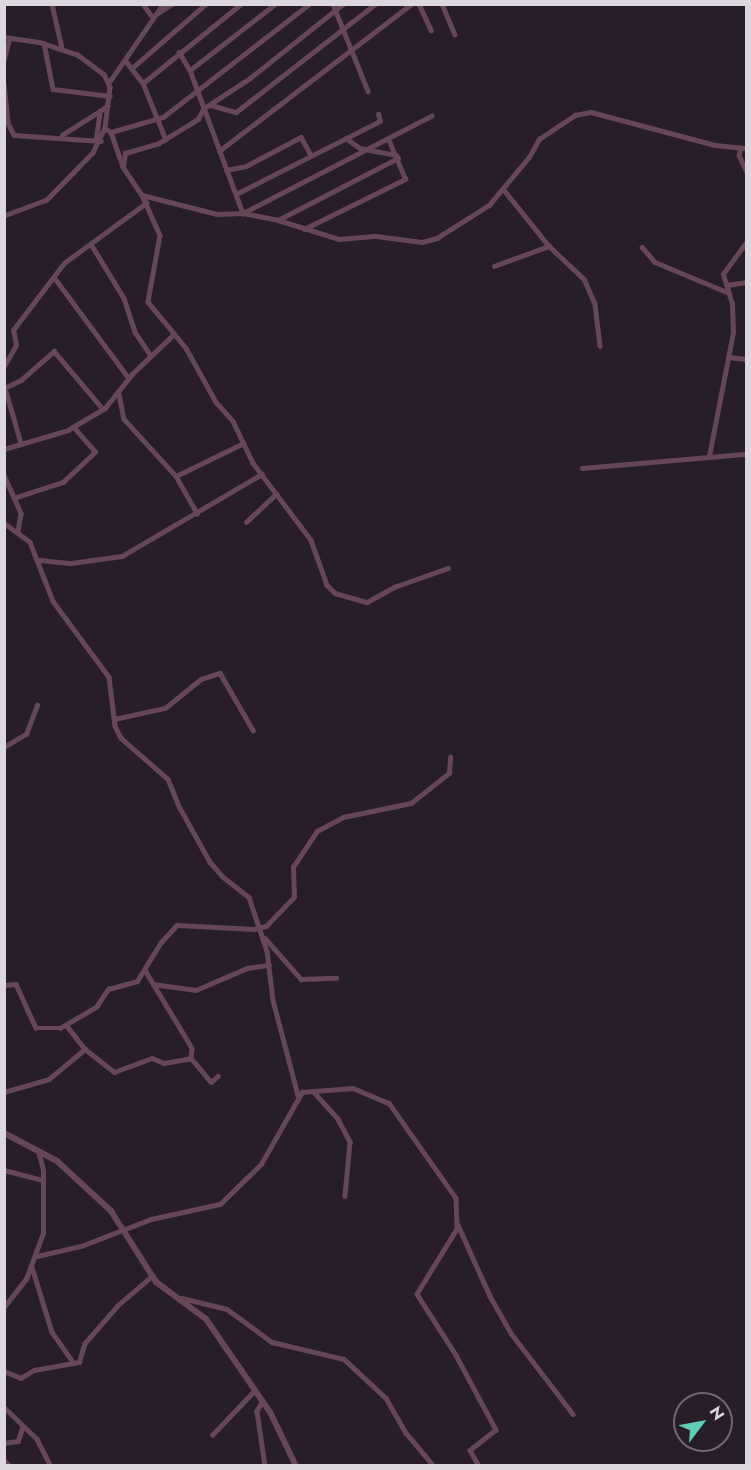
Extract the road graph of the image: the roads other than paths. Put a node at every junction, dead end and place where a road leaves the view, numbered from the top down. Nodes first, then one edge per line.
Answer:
1 (52, 4) edge
2 (143, 4) edge
3 (164, 4) edge
4 (172, 4) edge
5 (206, 4) edge
6 (241, 4) edge
7 (275, 4) edge
8 (309, 4) edge
9 (343, 4) edge
10 (375, 4) edge
11 (411, 4) edge
12 (419, 4) edge
13 (442, 4) edge
14 (334, 7) edge
15 (158, 13) junction
16 (153, 18) junction
17 (344, 30) junction
18 (431, 30) dead end
19 (455, 34) dead end
20 (7, 38) edge
21 (44, 43) junction
22 (62, 49) junction
23 (352, 51) junction
24 (179, 52) junction
25 (4, 59) edge
26 (125, 60) junction
27 (132, 68) junction
28 (190, 70) junction
29 (110, 81) junction
30 (143, 82) junction
31 (4, 84) edge
32 (197, 90) junction
33 (368, 91) dead end
34 (110, 96) junction
35 (211, 105) junction
36 (108, 106) junction
37 (203, 109) junction
38 (100, 111) junction
39 (378, 114) dead end
40 (431, 116) dead end
41 (158, 120) junction
42 (7, 129) edge
43 (108, 130) junction
44 (61, 136) junction
45 (346, 138) junction
46 (388, 139) junction
47 (98, 140) junction
48 (166, 140) junction
49 (744, 148) edge
50 (368, 150) junction
51 (219, 151) junction
52 (383, 153) junction
53 (311, 155) junction
54 (397, 157) junction
55 (390, 163) junction
56 (123, 167) junction
57 (746, 169) edge
58 (226, 170) junction
59 (747, 177) edge
60 (504, 190) junction
61 (236, 194) junction
62 (142, 195) junction
63 (146, 203) junction
64 (243, 213) junction
65 (4, 216) edge
66 (278, 220) junction
67 (304, 230) junction
68 (747, 242) edge
69 (91, 244) junction
70 (549, 246) junction
71 (642, 247) dead end
72 (494, 266) dead end
73 (54, 277) junction
74 (747, 282) edge
75 (727, 285) junction
76 (729, 293) junction
77 (174, 334) junction
78 (600, 346) dead end
79 (150, 354) junction
80 (728, 357) junction
81 (747, 359) edge
82 (4, 366) edge
83 (128, 377) junction
84 (5, 387) edge
85 (119, 394) junction
86 (103, 409) junction
87 (73, 427) junction
88 (21, 443) junction
89 (242, 444) junction
90 (4, 449) edge
91 (747, 454) edge
92 (708, 456) junction
93 (582, 468) dead end
94 (262, 474) junction
95 (4, 475) edge
96 (176, 476) junction
97 (276, 494) junction
98 (14, 498) junction
99 (197, 513) junction
100 (246, 522) dead end
101 (4, 523) edge
102 (18, 532) junction
103 (40, 560) junction
104 (448, 568) dead end
105 (38, 705) dead end
106 (114, 719) junction
107 (253, 730) dead end
108 (4, 747) edge
109 (450, 757) dead end
110 (260, 928) junction
111 (263, 937) junction
112 (269, 964) junction
113 (145, 970) junction
114 (336, 978) dead end
115 (153, 984) junction
116 (4, 985) edge
117 (68, 1026) junction
118 (85, 1049) junction
119 (191, 1058) junction
120 (218, 1076) dead end
121 (313, 1091) junction
122 (4, 1092) edge
123 (298, 1095) junction
124 (4, 1133) edge
125 (38, 1151) junction
126 (4, 1170) edge
127 (44, 1180) junction
128 (345, 1196) dead end
129 (458, 1225) junction
130 (124, 1228) junction
131 (37, 1256) junction
132 (32, 1267) junction
133 (152, 1276) junction
134 (182, 1298) junction
135 (4, 1307) edge
136 (74, 1363) junction
137 (4, 1371) edge
138 (255, 1390) junction
139 (262, 1401) junction
140 (4, 1407) edge
141 (573, 1414) dead end
142 (22, 1428) junction
143 (212, 1435) dead end
144 (4, 1443) edge
145 (4, 1460) edge
146 (431, 1465) edge
147 (10, 1466) edge
148 (51, 1466) edge
149 (266, 1466) edge
150 (296, 1466) edge
151 (479, 1466) edge

1 - 22 street
2 - 16 street
3 - 15 street
4 - 15 street
5 - 27 street
6 - 24 street
7 - 28 street
8 - 32 street
9 - 14 street
10 - 17 street
11 - 23 street
12 - 18 street
13 - 19 street
14 - 17 street
14 - 35 street
15 - 16 street
16 - 26 street
17 - 23 street
17 - 35 street
20 - 21 street
20 - 25 street
21 - 22 street
21 - 34 street
22 - 29 street
23 - 33 street
23 - 51 street
24 - 28 street
24 - 30 street
26 - 27 street
26 - 29 street
27 - 30 street
28 - 32 street
29 - 34 street
30 - 41 street
31 - 42 street
32 - 37 street
32 - 41 street
34 - 36 street
35 - 37 street
36 - 38 street
36 - 43 street
37 - 48 street
37 - 51 street
38 - 44 street
38 - 47 street
39 - 45 street
40 - 46 street
41 - 43 street
41 - 48 street
42 - 44 street
43 - 47 street
43 - 56 street
44 - 47 street
45 - 50 street
45 - 53 street
46 - 50 street
46 - 54 street
47 - 65 street
48 - 56 street
49 - 57 street
49 - 60 street
50 - 52 street
50 - 64 street
51 - 58 street
52 - 54 street
52 - 55 street
53 - 58 street
53 - 61 street
54 - 55 street
54 - 67 street
55 - 66 street
56 - 62 street
57 - 59 street
58 - 61 street
60 - 67 street
60 - 70 street
61 - 64 street
62 - 63 street
62 - 64 street
63 - 69 street
63 - 77 street
64 - 66 street
66 - 67 street
68 - 75 street
69 - 73 street
69 - 79 street
70 - 72 street
70 - 78 street
71 - 76 street
73 - 82 street
73 - 83 street
74 - 75 street
75 - 76 street
76 - 80 street
77 - 79 street
77 - 89 street
79 - 83 street
80 - 81 street
80 - 92 street
83 - 85 street
84 - 86 street
84 - 88 street
85 - 86 street
85 - 96 street
86 - 87 street
87 - 88 street
87 - 98 street
88 - 90 street
89 - 94 street
89 - 96 street
91 - 92 street
92 - 93 street
94 - 97 street
94 - 99 street
95 - 98 street
96 - 99 street
97 - 100 street
97 - 104 street
98 - 102 street
99 - 103 street
101 - 102 street
102 - 103 street
103 - 106 street
105 - 108 street
106 - 107 street
106 - 110 street
109 - 110 street
110 - 111 street
110 - 113 street
111 - 112 street
111 - 114 street
112 - 115 street
112 - 123 street
113 - 115 street
113 - 117 street
115 - 119 street
116 - 117 street
117 - 118 street
118 - 119 street
118 - 122 street
119 - 120 street
121 - 123 street
121 - 128 street
121 - 129 street
123 - 130 street
124 - 125 street
125 - 127 street
125 - 130 street
126 - 127 street
127 - 131 street
129 - 141 street
129 - 151 street
130 - 131 street
130 - 133 street
131 - 132 street
132 - 135 street
132 - 136 street
133 - 134 street
133 - 136 street
134 - 138 street
134 - 146 street
136 - 137 street
138 - 139 street
138 - 143 street
139 - 149 street
139 - 150 street
140 - 142 street
142 - 144 street
142 - 148 street
145 - 147 street

